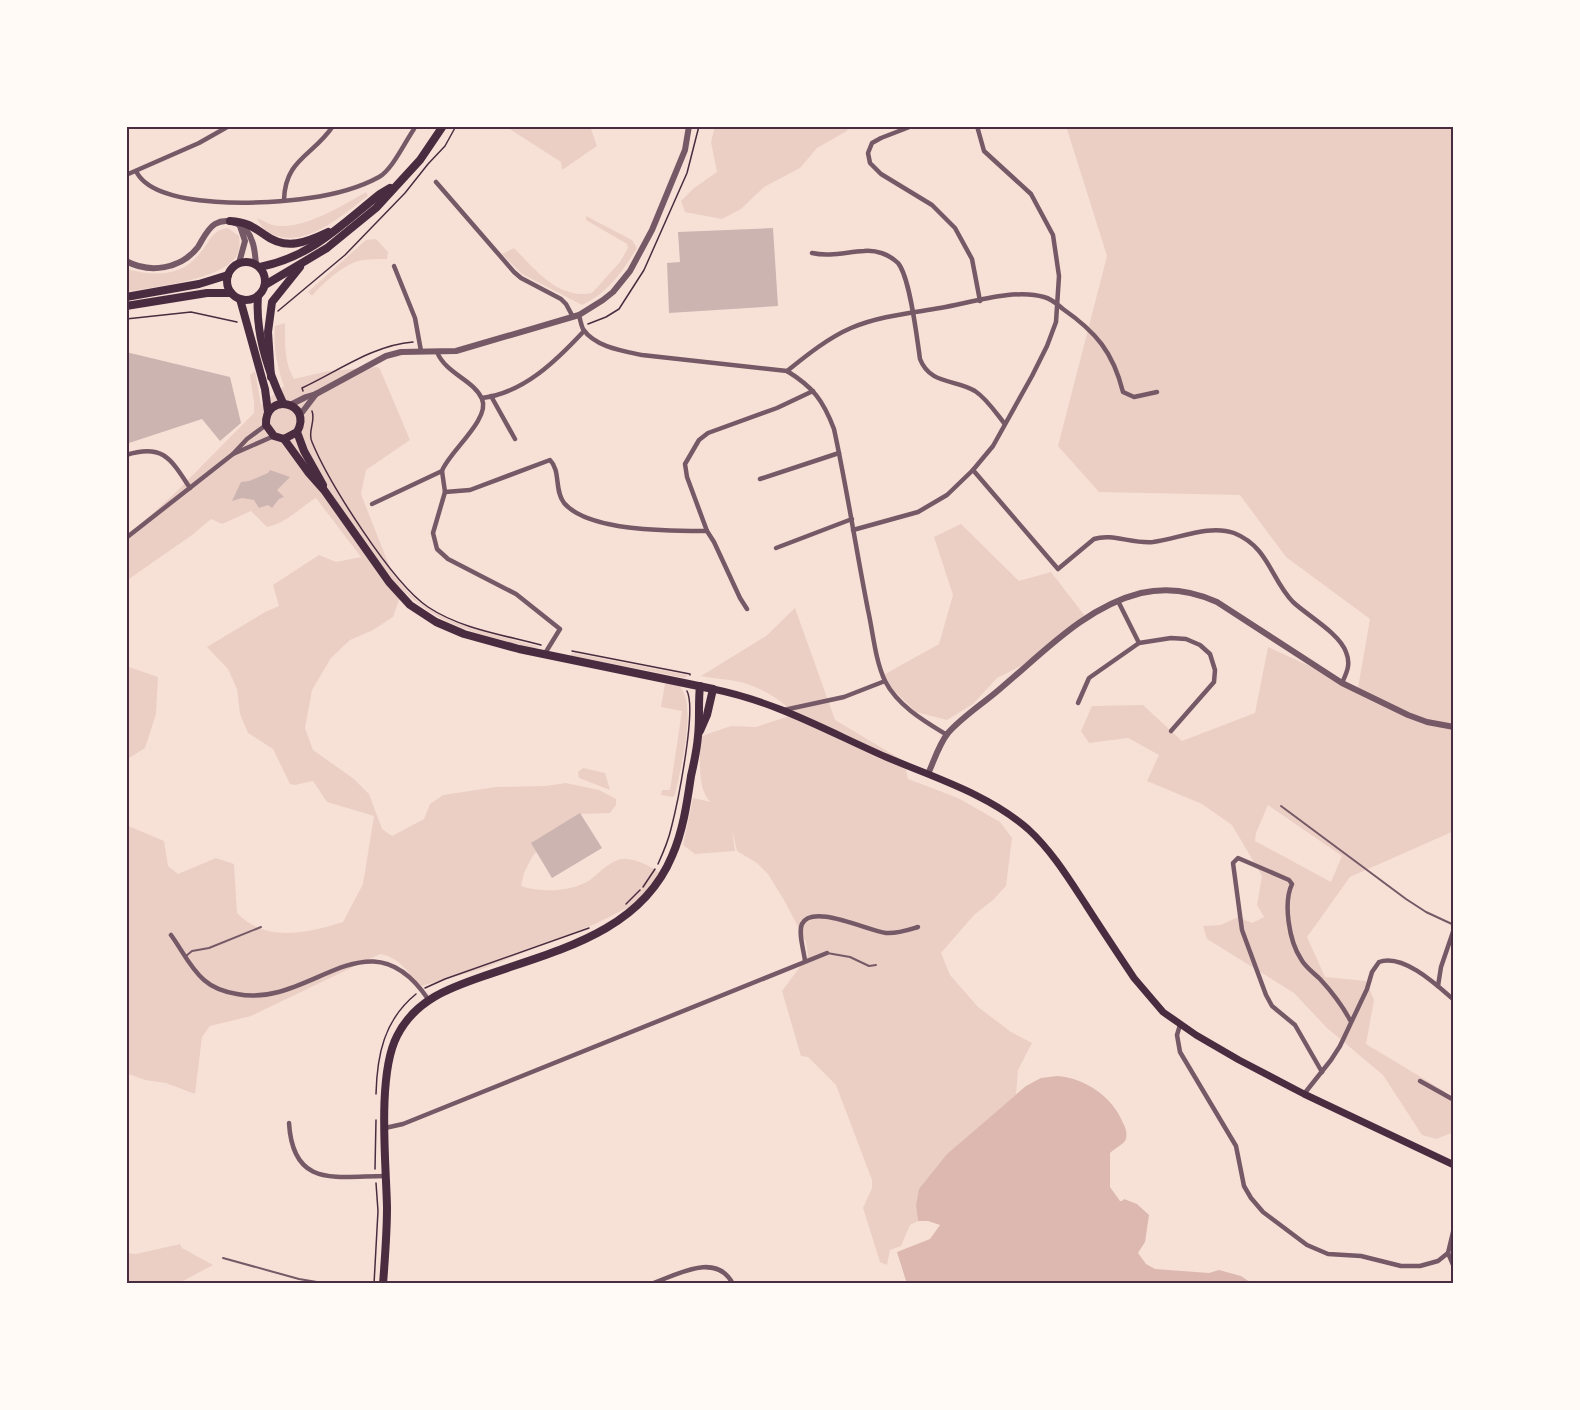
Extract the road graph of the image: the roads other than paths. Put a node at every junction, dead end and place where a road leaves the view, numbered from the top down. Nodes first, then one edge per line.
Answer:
1 (229, 126) edge
2 (333, 126) edge
3 (443, 126) edge
4 (689, 126) edge
5 (912, 126) edge
6 (977, 126) edge
7 (222, 128) edge
8 (414, 129) dead end
9 (136, 171) junction
10 (126, 175) edge
11 (436, 182) dead end
12 (394, 187) junction
13 (284, 200) junction
14 (230, 221) junction
15 (240, 225) junction
16 (342, 225) junction
17 (812, 253) dead end
18 (126, 261) edge
19 (239, 263) junction
20 (303, 263) junction
21 (258, 266) junction
22 (394, 266) dead end
23 (228, 275) junction
24 (265, 285) junction
25 (231, 293) junction
26 (258, 296) junction
27 (126, 297) edge
28 (240, 299) junction
29 (980, 301) junction
30 (1057, 304) junction
31 (126, 306) edge
32 (912, 313) junction
33 (576, 316) junction
34 (584, 331) junction
35 (422, 351) junction
36 (437, 352) junction
37 (787, 371) junction
38 (272, 376) junction
39 (813, 391) junction
40 (1157, 392) dead end
41 (316, 394) junction
42 (491, 396) junction
43 (482, 398) junction
44 (287, 404) junction
45 (268, 412) junction
46 (300, 415) junction
47 (1004, 423) junction
48 (266, 425) junction
49 (297, 432) junction
50 (274, 436) junction
51 (515, 438) dead end
52 (284, 439) junction
53 (839, 453) junction
54 (233, 454) junction
55 (126, 455) edge
56 (973, 470) junction
57 (442, 471) junction
58 (760, 479) dead end
59 (190, 488) junction
60 (324, 490) junction
61 (445, 492) junction
62 (372, 504) dead end
63 (852, 519) junction
64 (853, 530) junction
65 (707, 531) junction
66 (126, 538) edge
67 (776, 548) dead end
68 (1118, 601) junction
69 (747, 609) dead end
70 (1139, 643) junction
71 (544, 655) junction
72 (885, 681) junction
73 (1342, 683) junction
74 (700, 686) junction
75 (713, 689) junction
76 (1078, 703) dead end
77 (784, 710) junction
78 (1454, 727) edge
79 (1171, 731) dead end
80 (699, 735) junction
81 (947, 735) junction
82 (928, 774) junction
83 (1281, 806) dead end
84 (261, 927) dead end
85 (918, 927) dead end
86 (1454, 927) edge
87 (171, 935) dead end
88 (827, 953) joint
89 (185, 956) junction
90 (805, 961) junction
91 (876, 965) dead end
92 (1438, 986) junction
93 (428, 999) junction
94 (1454, 1000) edge
95 (1350, 1020) junction
96 (1180, 1025) junction
97 (1322, 1072) junction
98 (1420, 1081) dead end
99 (1304, 1094) junction
100 (1454, 1100) edge
101 (289, 1123) dead end
102 (385, 1128) junction
103 (1454, 1165) edge
104 (386, 1176) junction
105 (1454, 1228) edge
106 (1448, 1252) junction
107 (223, 1258) dead end
108 (1454, 1267) edge
109 (329, 1284) edge
110 (383, 1284) edge
111 (651, 1284) edge
112 (734, 1284) edge

1 - 7 street
2 - 13 street
3 - 12 highway
4 - 33 street
5 - 29 street
6 - 30 street
7 - 9 street
8 - 13 street
9 - 10 street
9 - 13 street
11 - 33 street
12 - 16 highway
12 - 20 highway
14 - 15 street
14 - 16 highway
14 - 18 street
15 - 19 street
15 - 21 street
16 - 21 highway
17 - 32 street
19 - 21 highway
19 - 23 highway
20 - 24 highway
20 - 38 highway
21 - 24 highway
22 - 35 street
23 - 25 highway
23 - 27 highway
24 - 26 highway
25 - 28 highway
25 - 31 highway
26 - 28 highway
26 - 38 main road
28 - 45 main road
29 - 30 street
29 - 32 street
30 - 40 street
30 - 47 street
32 - 37 street
32 - 47 street
33 - 34 street
33 - 36 street
34 - 37 street
34 - 42 street
35 - 36 street
35 - 41 street
36 - 43 street
37 - 39 street
38 - 44 main road
39 - 53 street
39 - 65 street
41 - 44 street
41 - 46 street
42 - 43 street
42 - 51 street
43 - 57 street
44 - 45 main road
44 - 46 main road
45 - 48 main road
46 - 49 main road
47 - 56 street
48 - 50 main road
48 - 54 street
49 - 52 main road
49 - 60 main road
50 - 52 main road
50 - 54 street
52 - 60 main road
53 - 58 street
53 - 63 street
54 - 59 street
55 - 59 street
56 - 64 street
56 - 73 street
57 - 61 street
57 - 62 street
59 - 66 street
60 - 71 main road
61 - 65 street
61 - 71 street
63 - 64 street
63 - 67 street
64 - 72 street
65 - 69 street
68 - 70 street
68 - 73 street
68 - 81 street
70 - 76 street
70 - 79 street
71 - 74 main road
72 - 77 street
72 - 81 street
73 - 78 street
74 - 75 main road
74 - 80 main road
75 - 77 main road
75 - 80 main road
77 - 82 main road
80 - 93 main road
81 - 82 street
82 - 96 main road
83 - 86 lane
84 - 89 lane
85 - 90 street
86 - 92 street
87 - 89 street
88 - 90 street
88 - 91 lane
89 - 93 street
90 - 102 street
92 - 94 street
92 - 95 street
93 - 102 main road
95 - 97 street
95 - 97 street
96 - 99 main road
96 - 106 street
97 - 99 street
98 - 100 street
99 - 103 main road
101 - 104 street
102 - 104 main road
104 - 110 main road
105 - 106 street
106 - 108 street
107 - 109 lane
111 - 112 street

